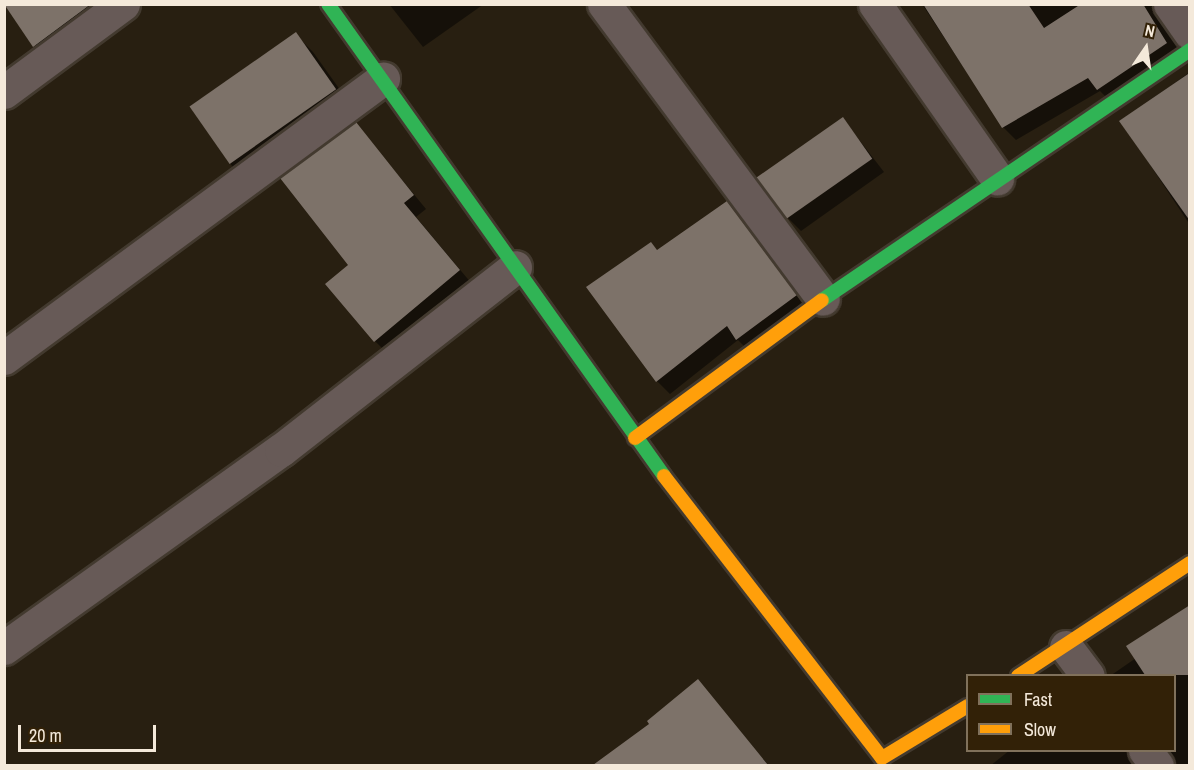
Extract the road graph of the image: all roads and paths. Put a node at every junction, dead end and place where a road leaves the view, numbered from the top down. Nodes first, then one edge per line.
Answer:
1 (123, 4) edge
2 (328, 4) edge
3 (604, 4) edge
4 (875, 4) edge
5 (1170, 4) edge
6 (1190, 33) edge
7 (1190, 50) edge
8 (383, 79) junction
9 (4, 92) edge
10 (997, 178) junction
11 (515, 267) junction
12 (823, 298) junction
13 (4, 358) edge
14 (635, 438) junction
15 (1190, 563) edge
16 (1066, 647) junction
17 (4, 648) edge
18 (1020, 674) edge
19 (1087, 674) edge
20 (966, 707) edge
21 (1147, 752) edge
22 (877, 762) edge
23 (1157, 765) edge

1 - 9 street
2 - 8 street
3 - 12 street
4 - 10 street
5 - 6 street
7 - 10 street
8 - 11 street
8 - 13 street
10 - 12 street
11 - 14 street
11 - 17 street
12 - 14 street
14 - 22 street
15 - 16 street
16 - 18 street
16 - 19 street
20 - 22 street
21 - 23 street

